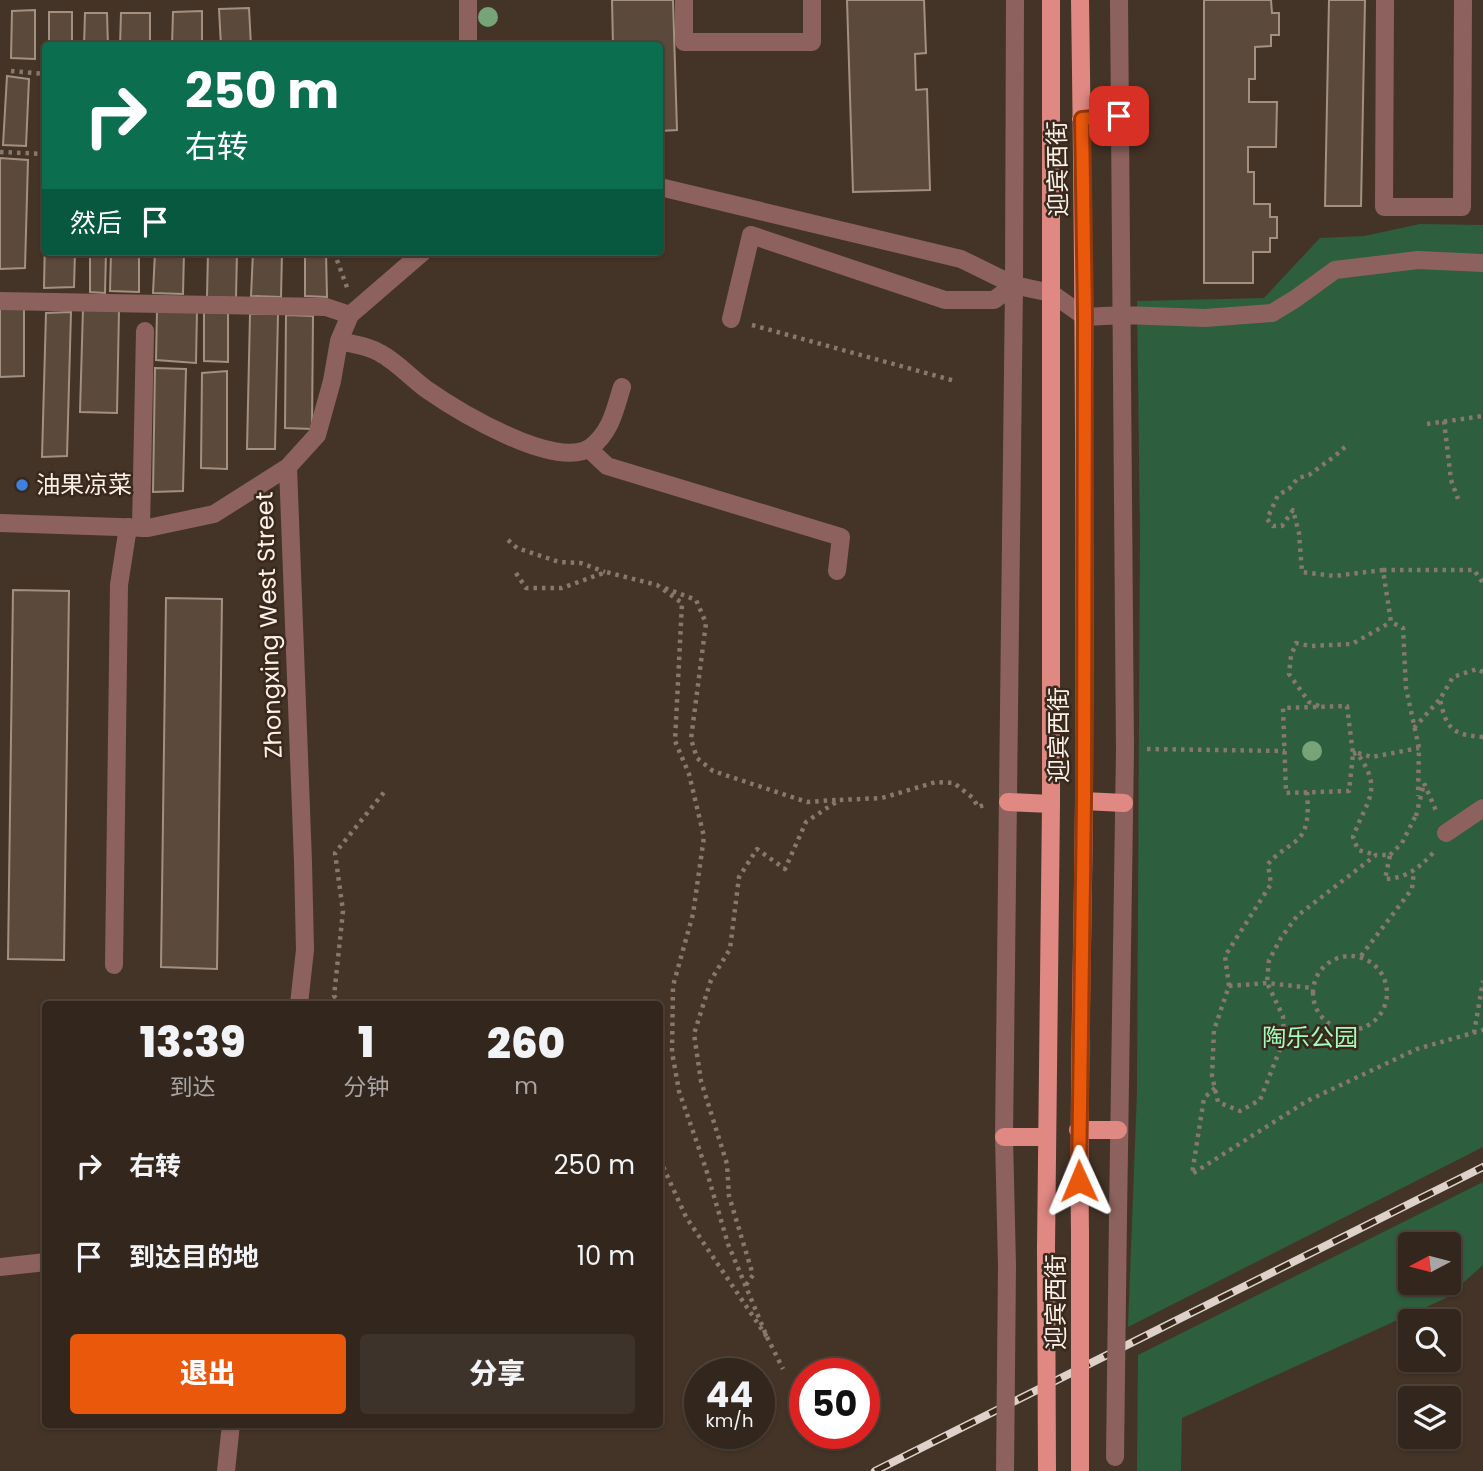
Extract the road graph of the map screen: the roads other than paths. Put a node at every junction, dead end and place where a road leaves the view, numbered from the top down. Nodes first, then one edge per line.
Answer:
1 (468, 0) edge
2 (684, 0) edge
3 (812, 0) edge
4 (1015, 0) edge
5 (1051, 0) edge
6 (1080, 0) edge
7 (1119, 0) edge
8 (1385, 0) edge
9 (1463, 0) edge
10 (468, 42) edge
11 (1119, 116) junction
12 (1082, 119) junction
13 (663, 188) edge
14 (418, 256) edge
15 (1483, 263) edge
16 (1014, 285) junction
17 (1051, 293) junction
18 (0, 301) edge
19 (353, 313) junction
20 (1123, 315) junction
21 (1085, 317) junction
22 (731, 319) road end
23 (145, 331) dead end
24 (339, 341) junction
25 (622, 387) dead end
26 (589, 449) junction
27 (288, 467) junction
28 (0, 523) edge
29 (134, 528) junction
30 (837, 571) dead end
31 (1084, 801) junction
32 (1007, 802) junction
33 (1124, 803) junction
34 (1051, 804) junction
35 (1483, 808) edge
36 (1446, 833) road end
37 (114, 964) dead end
38 (299, 1001) edge
39 (1078, 1130) junction
40 (1118, 1130) junction
41 (1004, 1137) junction
42 (1047, 1137) junction
43 (42, 1262) edge
44 (0, 1267) edge
45 (231, 1428) edge
46 (1115, 1464) edge
47 (226, 1471) edge
48 (1005, 1471) edge
49 (1047, 1471) edge
50 (1080, 1471) edge

1 - 10 street
2 - 3 street
4 - 16 street
5 - 17 main road, 迎宾西街
6 - 12 main road, 迎宾西街
7 - 11 street
8 - 9 street
11 - 12 main road
11 - 20 street
12 - 21 main road, 迎宾西街
13 - 16 street
14 - 19 street, Zhongxing West Street
15 - 20 street
16 - 17 street
16 - 22 street
16 - 32 street
17 - 21 street
17 - 34 main road, 迎宾西街
18 - 19 street
19 - 24 street, Zhongxing West Street
20 - 21 street
20 - 33 street
21 - 31 main road, 迎宾西街
23 - 29 street
24 - 26 street
24 - 27 street, Zhongxing West Street
25 - 26 street
26 - 30 street
27 - 29 street
27 - 38 street, Zhongxing West Street
28 - 29 street
29 - 37 street
31 - 33 main road
31 - 39 main road, 迎宾西街
32 - 34 main road
32 - 41 street
33 - 40 street
34 - 42 main road, 迎宾西街
35 - 36 street
39 - 40 main road
39 - 50 main road, 迎宾西街, bridge
40 - 46 street, bridge
41 - 42 main road
41 - 48 street, bridge
42 - 49 main road, 迎宾西街, bridge
43 - 44 street
45 - 47 street

